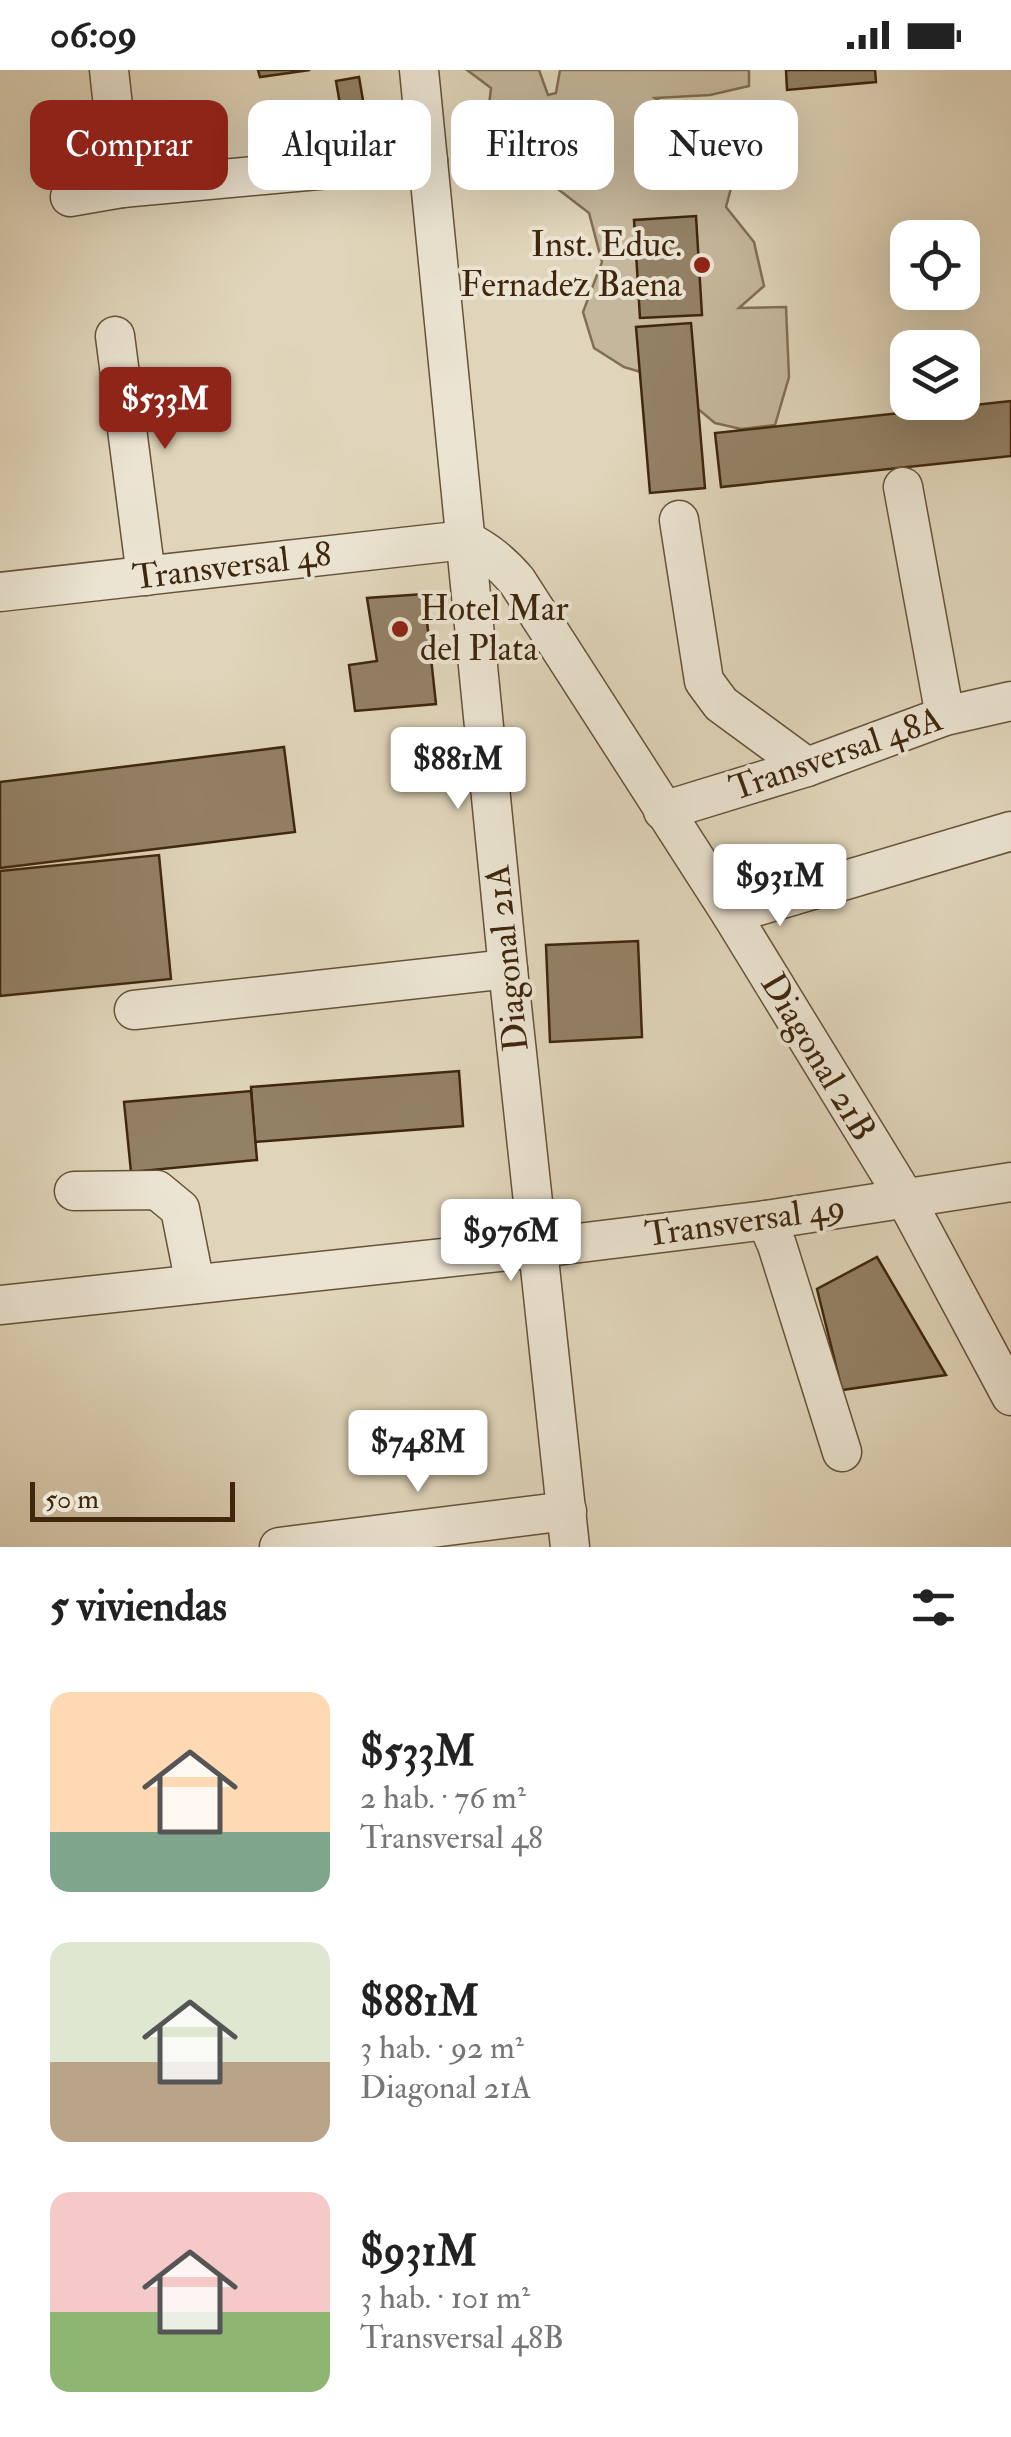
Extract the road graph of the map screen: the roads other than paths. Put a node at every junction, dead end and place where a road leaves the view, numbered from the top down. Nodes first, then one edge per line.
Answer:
1 (109, 70) edge
2 (419, 70) edge
3 (112, 100) edge
4 (422, 100) edge
5 (110, 190) edge
6 (431, 190) edge
7 (70, 197) dead end
8 (115, 336) dead end
9 (903, 487) dead end
10 (679, 520) dead end
11 (464, 540) junction
12 (146, 576) junction
13 (0, 592) edge
14 (1011, 701) edge
15 (945, 716) junction
16 (807, 766) junction
17 (663, 810) junction
18 (1011, 831) edge
19 (732, 914) junction
20 (508, 969) junction
21 (134, 1010) dead end
22 (1011, 1182) edge
23 (74, 1191) dead end
24 (905, 1198) junction
25 (766, 1220) junction
26 (538, 1248) junction
27 (195, 1284) junction
28 (0, 1305) edge
29 (1011, 1396) edge
30 (842, 1452) dead end
31 (568, 1529) edge
32 (279, 1547) edge

1 - 3 street
2 - 4 street, Diagonal 21A
5 - 7 street
6 - 11 street, Diagonal 21A
8 - 12 street
9 - 15 street
10 - 16 street
11 - 12 street, Transversal 48
11 - 17 street, Diagonal 21B
11 - 20 street, Diagonal 21A
12 - 13 street, Transversal 48
14 - 15 street, Transversal 48A
15 - 16 street, Transversal 48A
16 - 17 street, Transversal 48A
17 - 19 street, Diagonal 21B
18 - 19 street
19 - 24 street, Diagonal 21B
20 - 21 street
20 - 26 street, Diagonal 21A
22 - 24 street, Transversal 49
23 - 27 street
24 - 25 street, Transversal 49
24 - 29 street, Diagonal 21B
25 - 26 street, Transversal 49
25 - 30 street
26 - 27 street, Transversal 49
26 - 31 street, Diagonal 21A
27 - 28 street, Transversal 49
31 - 32 street

